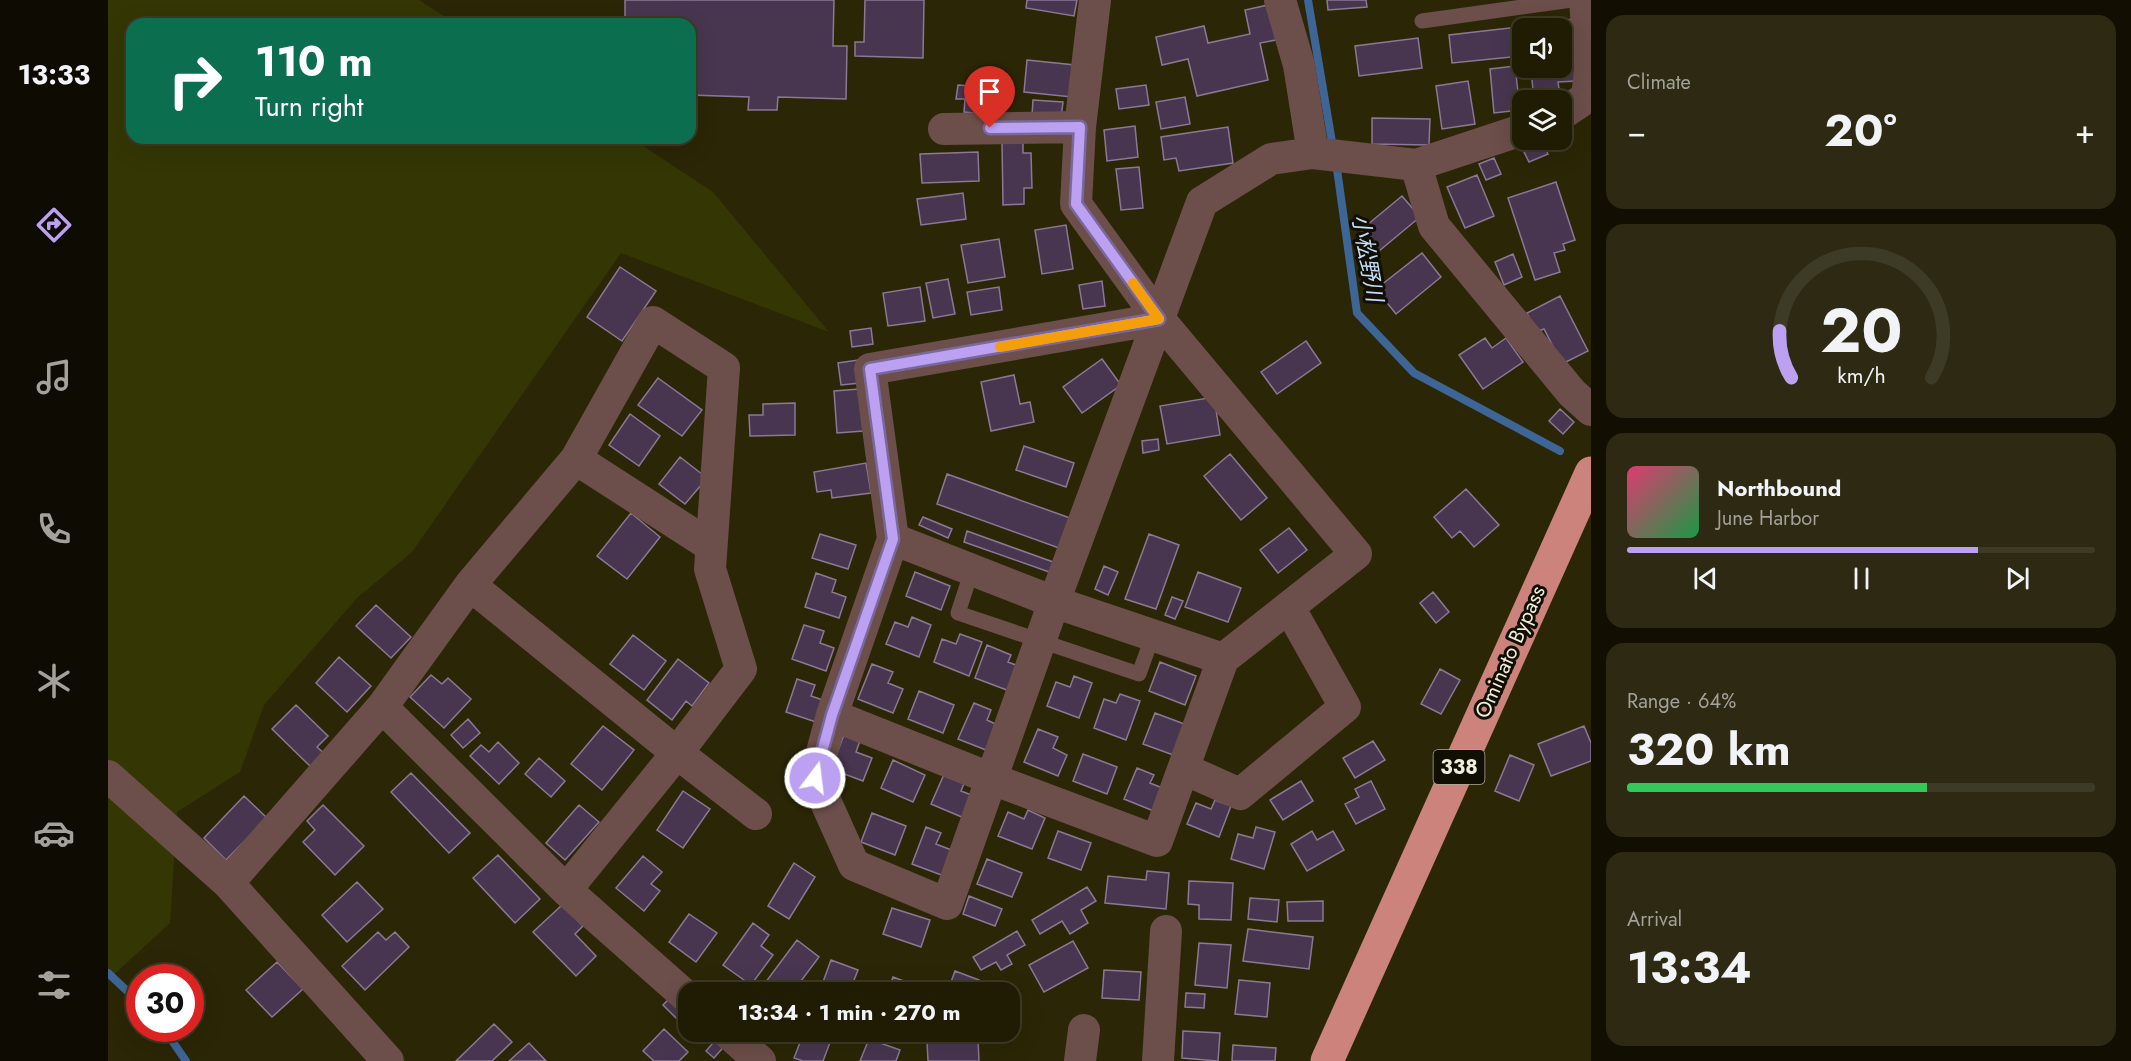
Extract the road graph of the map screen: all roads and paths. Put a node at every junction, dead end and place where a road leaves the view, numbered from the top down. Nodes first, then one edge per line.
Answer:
1 (1095, 0) edge
2 (1280, 0) edge
3 (1572, 0) edge
4 (1585, 0) edge
5 (1422, 21) dead end
6 (1572, 107) edge
7 (1080, 127) junction
8 (944, 129) dead end
9 (1512, 133) edge
10 (1329, 155) junction
11 (1416, 165) junction
12 (1159, 319) junction
13 (1591, 410) edge
14 (576, 459) junction
15 (1588, 489) edge
16 (893, 539) junction
17 (711, 546) junction
18 (972, 570) junction
19 (470, 585) junction
20 (1054, 602) junction
21 (1289, 608) junction
22 (1153, 635) junction
23 (1040, 641) junction
24 (1222, 659) junction
25 (382, 707) junction
26 (832, 715) junction
27 (676, 753) junction
28 (1184, 769) junction
29 (108, 776) edge
30 (992, 779) junction
31 (756, 814) dead end
32 (228, 883) junction
33 (566, 890) junction
34 (1166, 931) dead end
35 (678, 989) edge
36 (1084, 1030) dead end
37 (738, 1042) edge
38 (388, 1061) edge
39 (760, 1061) edge
40 (1080, 1061) edge
41 (1158, 1061) edge
42 (1327, 1061) edge

1 - 7 street
2 - 10 street
3 - 5 lane
4 - 6 street
7 - 8 street
7 - 12 street
9 - 11 street
10 - 11 street
10 - 12 street
11 - 13 street
12 - 16 street
12 - 20 street
12 - 21 street
14 - 17 street
14 - 17 street
14 - 19 street
15 - 42 highway, Ominato Bypass / 338
16 - 18 street
16 - 26 street
17 - 27 street
18 - 20 street
18 - 23 lane
19 - 25 street
19 - 27 street
20 - 22 street
20 - 23 street
21 - 24 street
21 - 28 street
22 - 23 lane
22 - 24 street
23 - 30 street
24 - 28 street
25 - 32 street
25 - 33 street
26 - 30 street
26 - 30 street
27 - 31 street
27 - 33 street
28 - 30 street
29 - 32 street
32 - 38 street
33 - 35 street
34 - 41 street
36 - 40 street
37 - 39 street

